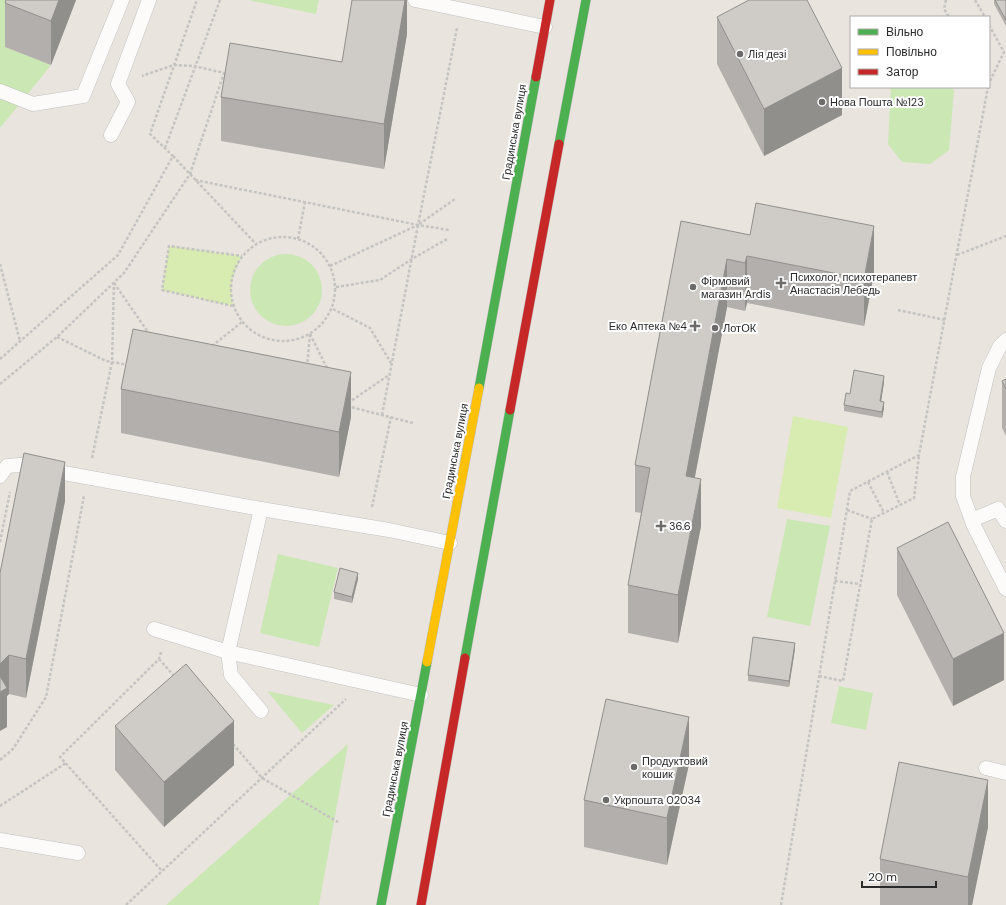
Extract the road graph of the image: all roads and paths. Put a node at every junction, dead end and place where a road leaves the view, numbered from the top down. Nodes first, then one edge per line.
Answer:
1 (122, 0) edge
2 (149, 0) edge
3 (197, 0) edge
4 (220, 0) edge
5 (415, 0) edge
6 (550, 0) edge
7 (586, 0) edge
8 (946, 0) edge
9 (975, 0) edge
10 (461, 9) junction
11 (948, 16) edge
12 (984, 16) edge
13 (990, 27) edge
14 (545, 28) junction
15 (1005, 53) edge
16 (174, 65) junction
17 (194, 66) junction
18 (990, 81) edge
19 (118, 84) junction
20 (988, 88) edge
21 (0, 91) edge
22 (111, 135) dead end
23 (165, 148) junction
24 (173, 156) junction
25 (190, 174) junction
26 (195, 180) junction
27 (455, 199) dead end
28 (305, 202) junction
29 (418, 225) junction
30 (449, 230) dead end
31 (1006, 236) edge
32 (298, 239) junction
33 (447, 240) dead end
34 (256, 244) junction
35 (957, 255) junction
36 (242, 256) junction
37 (412, 259) junction
38 (0, 264) edge
39 (330, 266) junction
40 (114, 282) junction
41 (336, 287) junction
42 (234, 306) junction
43 (333, 309) junction
44 (898, 310) dead end
45 (945, 320) junction
46 (242, 322) junction
47 (310, 334) junction
48 (57, 337) junction
49 (1006, 340) edge
50 (155, 341) edge
51 (20, 342) junction
52 (207, 350) edge
53 (0, 359) edge
54 (112, 362) junction
55 (392, 363) junction
56 (134, 366) edge
57 (307, 373) edge
58 (389, 375) junction
59 (331, 376) edge
60 (0, 384) edge
61 (382, 415) junction
62 (391, 417) junction
63 (413, 423) dead end
64 (919, 455) junction
65 (887, 472) junction
66 (0, 476) edge
67 (87, 478) junction
68 (868, 482) junction
69 (11, 489) dead end
70 (900, 505) junction
71 (262, 509) junction
72 (847, 510) junction
73 (884, 513) junction
74 (872, 520) junction
75 (972, 520) junction
76 (1006, 521) edge
77 (368, 527) junction
78 (0, 542) edge
79 (450, 543) junction
80 (835, 581) junction
81 (860, 584) junction
82 (1006, 589) edge
83 (154, 629) dead end
84 (228, 652) junction
85 (819, 676) junction
86 (364, 682) junction
87 (180, 683) edge
88 (421, 695) junction
89 (262, 711) dead end
90 (231, 742) edge
91 (0, 760) edge
92 (66, 763) junction
93 (986, 768) dead end
94 (1006, 773) edge
95 (262, 778) junction
96 (0, 806) edge
97 (338, 822) dead end
98 (0, 840) edge
99 (78, 853) dead end
100 (162, 872) junction
101 (126, 905) edge
102 (381, 905) edge
103 (421, 905) edge
104 (781, 905) edge

1 - 21 lane
2 - 19 lane
3 - 16 path
4 - 17 path
5 - 10 lane
6 - 14 street, Градинська вулиця
7 - 103 street
8 - 11 path
9 - 12 path
10 - 14 lane
10 - 29 path
13 - 15 path
14 - 79 street, Градинська вулиця
15 - 18 path
16 - 17 path
16 - 19 path
16 - 23 path
17 - 23 path
17 - 25 path
19 - 22 lane
20 - 35 path
23 - 24 path
24 - 25 path
24 - 51 path
25 - 26 path
25 - 40 path
26 - 28 path
26 - 34 path
27 - 29 path
28 - 29 path
28 - 32 path
29 - 30 path
29 - 37 path
29 - 39 path
31 - 35 path
32 - 34 path
32 - 39 path
33 - 37 path
34 - 36 path
35 - 45 path
36 - 42 path
36 - 42 path
37 - 41 path
37 - 55 path
38 - 51 path
39 - 41 path
40 - 48 path
40 - 50 path
40 - 54 path
41 - 43 path
42 - 46 path
43 - 47 path
43 - 55 path
44 - 45 path
45 - 64 path
46 - 47 path
46 - 52 path
47 - 57 path
47 - 59 path
48 - 54 path
48 - 60 path
49 - 75 lane
51 - 53 path
54 - 56 path
54 - 67 path
55 - 58 path
58 - 61 path
58 - 61 path
61 - 62 path
62 - 63 path
62 - 77 path
64 - 65 path
64 - 70 path
65 - 68 path
65 - 70 path
66 - 67 lane
67 - 71 lane
67 - 91 path
68 - 72 path
68 - 73 path
69 - 78 path
70 - 73 path
71 - 77 lane
71 - 84 lane
72 - 74 path
72 - 80 path
73 - 74 path
74 - 81 path
75 - 76 lane
75 - 82 lane
77 - 79 lane
79 - 88 street, Градинська вулиця
80 - 81 path
80 - 85 path
81 - 85 path
83 - 84 lane
84 - 86 lane
84 - 89 lane
85 - 104 path
86 - 88 lane
86 - 95 path
87 - 92 path
88 - 102 street, Градинська вулиця
90 - 95 path
92 - 96 path
92 - 100 path
93 - 94 lane
95 - 97 path
95 - 100 path
98 - 99 lane
100 - 101 path

